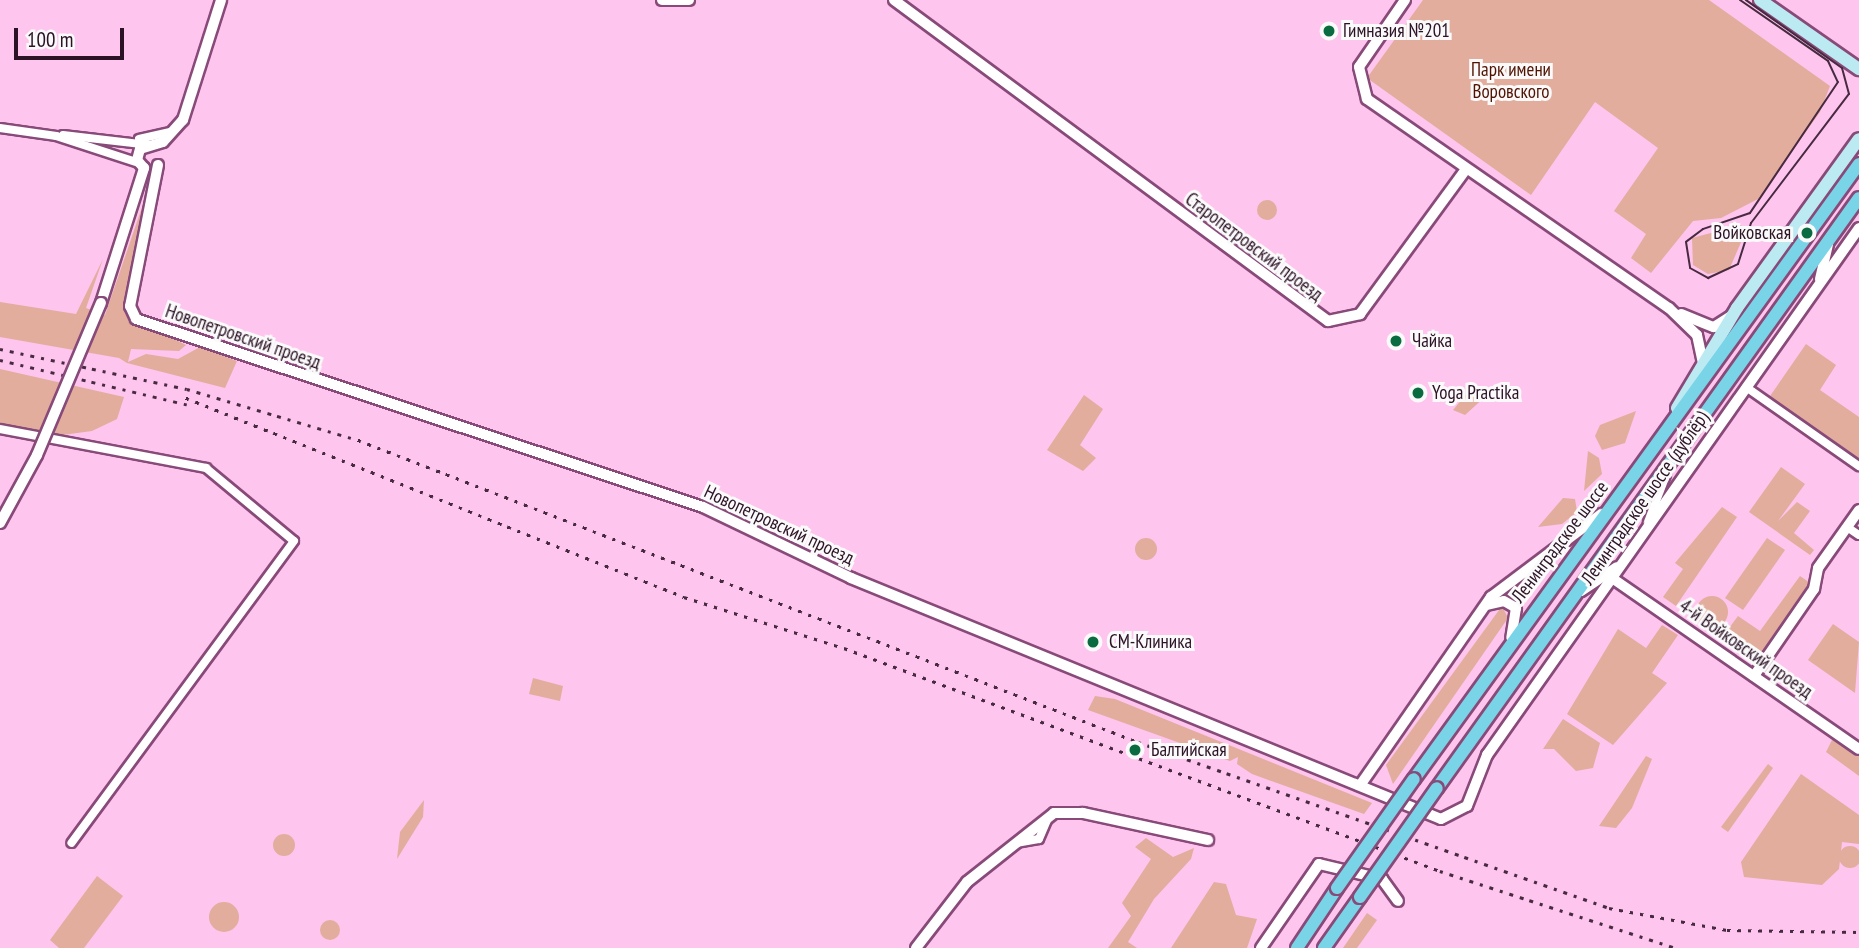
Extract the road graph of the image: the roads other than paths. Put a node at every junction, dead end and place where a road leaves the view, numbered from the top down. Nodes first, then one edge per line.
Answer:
1 (221, 0) edge
2 (663, 0) edge
3 (689, 0) edge
4 (894, 0) edge
5 (1405, 0) edge
6 (1760, 0) edge
7 (1859, 69) edge
8 (178, 126) junction
9 (0, 128) edge
10 (56, 135) junction
11 (135, 139) junction
12 (1859, 139) edge
13 (156, 153) junction
14 (1859, 164) edge
15 (141, 166) junction
16 (1466, 169) junction
17 (1859, 198) edge
18 (1859, 228) edge
19 (1830, 239) junction
20 (1818, 285) junction
21 (1669, 308) junction
22 (1737, 308) junction
23 (1703, 363) junction
24 (1746, 387) junction
25 (0, 429) edge
26 (1660, 440) junction
27 (1671, 460) junction
28 (1859, 466) edge
29 (1614, 503) junction
30 (1859, 510) edge
31 (0, 523) edge
32 (1847, 527) junction
33 (1643, 534) junction
34 (1859, 535) edge
35 (1627, 558) junction
36 (1612, 578) junction
37 (1592, 584) junction
38 (1602, 593) junction
39 (1567, 601) junction
40 (1487, 605) junction
41 (1511, 638) junction
42 (1754, 676) junction
43 (1859, 749) edge
44 (1360, 784) junction
45 (1472, 795) joint
46 (1208, 840) dead end
47 (71, 843) dead end
48 (1398, 901) dead end
49 (916, 948) edge
50 (1261, 948) edge
51 (1297, 948) edge
52 (1324, 948) edge

1 - 8 street
2 - 3 street
4 - 16 street, Старопетровский проезд
5 - 16 street
6 - 7 main road
8 - 11 street
8 - 13 street
9 - 10 street
10 - 11 street
10 - 15 street
11 - 13 street
12 - 22 main road, Ленинградское шоссе (дублёр)
13 - 15 street
13 - 15 street
13 - 44 street, Новопетровский проезд
14 - 26 main road, Ленинградское шоссе
15 - 31 street, bridge
16 - 21 street
17 - 19 main road, Ленинградское шоссе
18 - 20 street, Ленинградское шоссе (дублёр)
19 - 20 street
19 - 27 main road, Ленинградское шоссе
20 - 24 street, Ленинградское шоссе (дублёр)
21 - 22 street
21 - 23 street
22 - 23 main road, Ленинградское шоссе (дублёр)
23 - 26 main road, Ленинградское шоссе (дублёр)
24 - 28 street
24 - 33 street, Ленинградское шоссе (дублёр)
25 - 47 street
26 - 29 main road, Ленинградское шоссе
27 - 33 street
27 - 39 main road, Ленинградское шоссе
29 - 40 street
29 - 41 main road, Ленинградское шоссе
30 - 32 street
32 - 34 street
32 - 42 street
33 - 35 street, Ленинградское шоссе (дублёр)
35 - 36 street, Ленинградское шоссе (дублёр)
35 - 37 street
36 - 38 street, Ленинградское шоссе (дублёр)
36 - 42 street, 4-й Войковский проезд
37 - 38 street
37 - 39 street
38 - 45 street, Ленинградское шоссе (дублёр)
39 - 52 main road, Ленинградское шоссе, bridge
40 - 41 street
40 - 44 street
41 - 51 main road, Ленинградское шоссе, bridge
42 - 43 street, 4-й Войковский проезд
44 - 45 street, Новопетровский проезд
46 - 49 street
48 - 50 street

